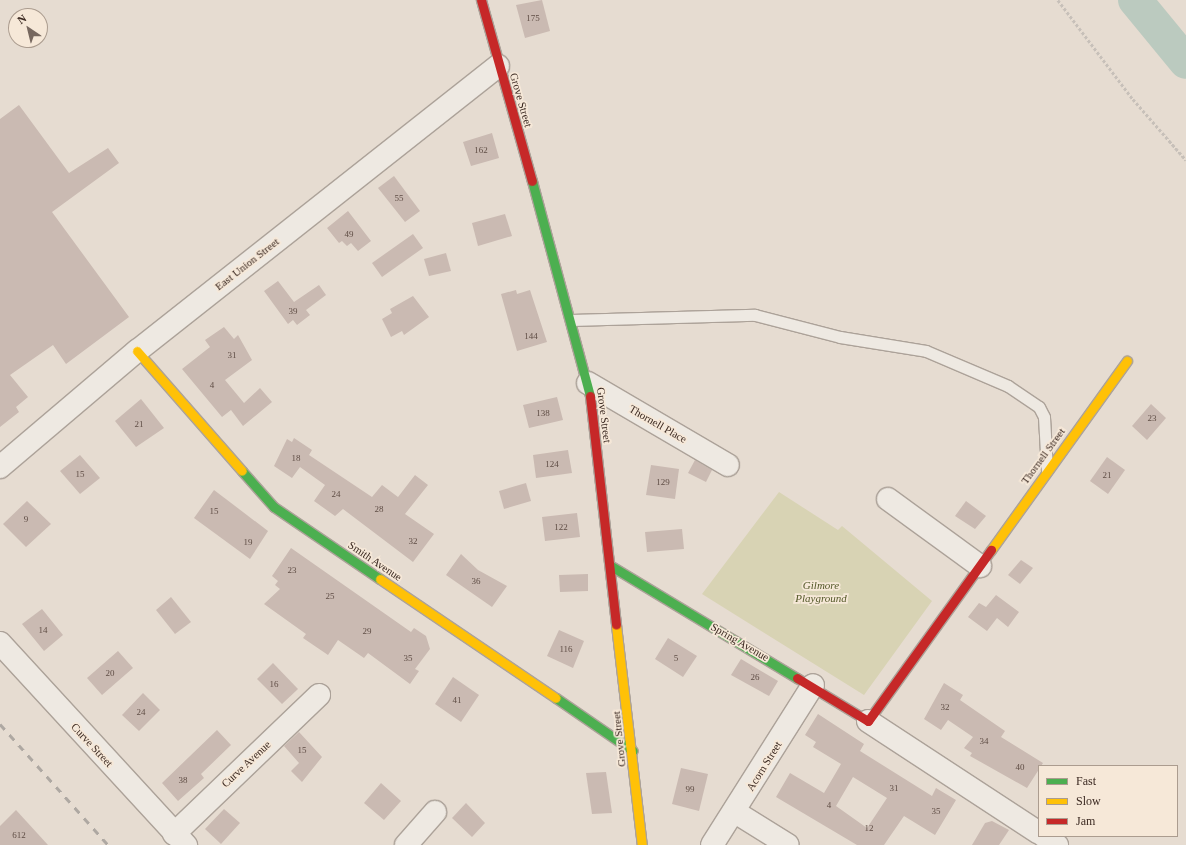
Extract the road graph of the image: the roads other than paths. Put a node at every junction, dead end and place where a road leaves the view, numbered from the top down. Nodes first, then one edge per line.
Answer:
1 (481, 0) edge
2 (498, 66) junction
3 (571, 320) junction
4 (137, 351) junction
5 (1127, 361) dead end
6 (588, 383) junction
7 (728, 465) dead end
8 (0, 467) edge
9 (1047, 471) junction
10 (888, 499) dead end
11 (611, 566) junction
12 (980, 566) junction
13 (0, 643) edge
14 (813, 685) junction
15 (319, 694) dead end
16 (868, 721) junction
17 (633, 751) junction
18 (436, 812) dead end
19 (735, 812) junction
20 (1038, 832) edge
21 (1045, 837) edge
22 (180, 839) edge
23 (406, 845) edge
24 (642, 845) edge
25 (712, 845) edge
26 (788, 845) edge
27 (1057, 845) edge

1 - 2 street, Grove Street
2 - 3 street, Grove Street
2 - 4 street, East Union Street
3 - 6 street, Grove Street
3 - 9 lane
4 - 8 street, East Union Street
4 - 17 street, Smith Avenue
5 - 9 street, Thornell Street
6 - 7 street, Thornell Place
6 - 11 street, Grove Street
9 - 12 street, Thornell Street
10 - 12 street
11 - 14 street, Spring Avenue
11 - 17 street, Grove Street
12 - 16 street
13 - 22 street, Curve Street
14 - 16 street, Spring Avenue
14 - 19 street, Acorn Street
15 - 22 street, Curve Avenue
16 - 20 street, Spring Avenue
17 - 24 street, Grove Street
18 - 23 street
19 - 25 street, Acorn Street
19 - 26 street
21 - 27 street

